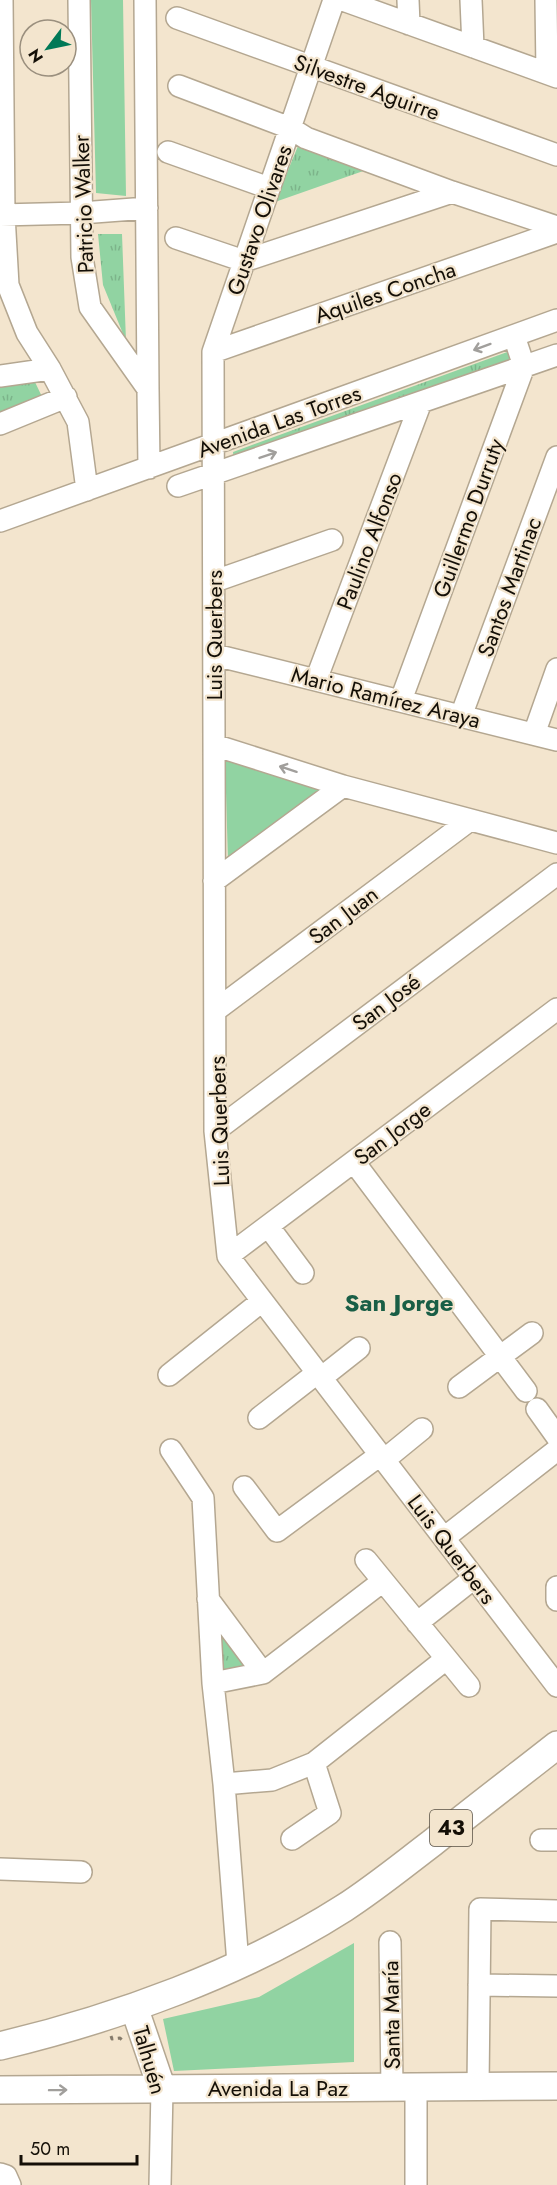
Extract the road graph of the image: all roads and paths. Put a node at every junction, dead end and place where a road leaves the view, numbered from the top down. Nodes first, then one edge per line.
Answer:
1 (79, 0) edge
2 (145, 0) edge
3 (334, 0) edge
4 (343, 0) edge
5 (408, 0) edge
6 (471, 0) edge
7 (546, 0) edge
8 (1, 13) edge
9 (177, 18) dead end
10 (410, 24) junction
11 (473, 47) junction
12 (311, 68) junction
13 (552, 75) edge
14 (179, 86) dead end
15 (290, 128) junction
16 (168, 152) dead end
17 (557, 155) edge
18 (269, 188) junction
19 (452, 192) junction
20 (147, 208) junction
21 (81, 213) junction
22 (2, 215) edge
23 (557, 230) edge
24 (176, 238) dead end
25 (244, 261) junction
26 (555, 326) edge
27 (514, 336) junction
28 (213, 352) junction
29 (557, 355) edge
30 (524, 366) junction
31 (50, 369) junction
32 (0, 376) edge
33 (148, 389) junction
34 (66, 398) junction
35 (421, 402) junction
36 (0, 424) edge
37 (212, 444) junction
38 (557, 457) edge
39 (149, 468) junction
40 (212, 474) junction
41 (178, 486) dead end
42 (87, 490) junction
43 (0, 521) edge
44 (332, 540) dead end
45 (215, 581) junction
46 (215, 655) junction
47 (557, 669) edge
48 (316, 680) junction
49 (401, 700) junction
50 (460, 716) junction
51 (534, 734) junction
52 (557, 740) edge
53 (214, 745) junction
54 (343, 786) junction
55 (470, 820) junction
56 (557, 843) edge
57 (557, 874) edge
58 (214, 881) junction
59 (557, 1009) edge
60 (216, 1010) junction
61 (215, 1131) junction
62 (354, 1162) junction
63 (268, 1226) junction
64 (228, 1256) junction
65 (303, 1273) dead end
66 (262, 1301) junction
67 (532, 1333) dead end
68 (359, 1348) dead end
69 (500, 1356) junction
70 (169, 1375) dead end
71 (319, 1375) junction
72 (459, 1387) dead end
73 (259, 1418) dead end
74 (422, 1429) dead end
75 (557, 1437) edge
76 (171, 1450) dead end
77 (557, 1450) edge
78 (382, 1457) junction
79 (243, 1487) dead end
80 (444, 1538) junction
81 (366, 1560) dead end
82 (474, 1578) junction
83 (383, 1581) junction
84 (557, 1587) edge
85 (208, 1599) junction
86 (557, 1600) edge
87 (417, 1623) junction
88 (447, 1659) junction
89 (263, 1673) junction
90 (213, 1683) junction
91 (469, 1686) dead end
92 (557, 1686) edge
93 (557, 1745) edge
94 (314, 1763) junction
95 (224, 1784) junction
96 (292, 1839) dead end
97 (0, 1869) edge
98 (81, 1872) dead end
99 (344, 1908) junction
100 (557, 1911) edge
101 (390, 1942) dead end
102 (238, 1964) junction
103 (479, 1985) junction
104 (557, 1986) edge
105 (136, 2012) junction
106 (0, 2046) edge
107 (0, 2065) edge
108 (557, 2086) edge
109 (404, 2087) junction
110 (478, 2087) junction
111 (162, 2089) junction
112 (0, 2090) edge
113 (0, 2174) edge
114 (10, 2185) edge
115 (160, 2185) edge
116 (416, 2185) edge

1 - 21 street, Patricio Walker
2 - 20 street
3 - 12 street, Gustavo Olivares
4 - 10 street
5 - 10 street
6 - 11 street
7 - 13 street
8 - 22 street
9 - 12 street, Silvestre Aguirre
10 - 11 street
11 - 13 street
12 - 15 street, Gustavo Olivares
12 - 17 street, Silvestre Aguirre
14 - 15 street
15 - 18 street, Gustavo Olivares
15 - 19 street
16 - 18 street
18 - 25 street, Gustavo Olivares
19 - 23 street
19 - 25 street
20 - 21 street
20 - 33 street
21 - 22 street
21 - 33 street, Patricio Walker
22 - 31 street
23 - 28 street, Aquiles Concha
24 - 25 street
25 - 28 street, Gustavo Olivares
26 - 27 street, Avenida Las Torres
27 - 30 street
27 -> 37 street, Avenida Las Torres
28 - 37 street, Gustavo Olivares
29 - 30 street, Avenida Las Torres
30 - 35 street, Avenida Las Torres
30 - 49 street, Guillermo Durruty
31 - 32 street
31 - 34 street
33 - 39 street
34 - 36 street
34 - 42 street
40 -> 35 street, Avenida Las Torres
35 - 48 street, Paulino Alfonso
37 - 39 street, Avenida Las Torres
37 - 40 street, Luis Querbers
38 - 50 street, Santos Martinac
39 - 42 street, Avenida Las Torres
40 - 41 street, Avenida Las Torres
40 - 45 street, Luis Querbers
42 - 43 street, Avenida Las Torres
44 - 45 street
45 - 46 street, Luis Querbers
46 - 48 street, Mario Ramírez Araya
46 - 53 street, Luis Querbers
47 - 51 street
48 - 49 street, Mario Ramírez Araya
49 - 50 street, Mario Ramírez Araya
50 - 51 street, Mario Ramírez Araya
51 - 52 street, Mario Ramírez Araya
54 -> 53 street
53 - 58 street, Luis Querbers
54 - 55 street
54 - 58 street
55 - 56 street
55 - 60 street, San Juan
57 - 61 street, San José
58 - 60 street, Luis Querbers
59 - 62 street, San Jorge
60 - 61 street, Luis Querbers
61 - 64 street, Luis Querbers
62 - 63 street, San Jorge
62 - 69 street
63 - 64 street, San Jorge
63 - 65 street
64 - 66 street, Luis Querbers
66 - 70 street
66 - 71 street, Luis Querbers
67 - 69 street
68 - 71 street
69 - 72 street
69 - 75 street
71 - 73 street
71 - 78 street, Luis Querbers
74 - 78 street
76 - 85 street
77 - 80 street
78 - 79 street
78 - 80 street, Luis Querbers
80 - 82 street, Luis Querbers
81 - 83 street
82 - 87 street
82 - 92 street, Luis Querbers
83 - 87 street
83 - 89 street
84 - 86 street
85 - 89 street
85 - 90 street
87 - 88 street
88 - 91 street
88 - 94 street
89 - 90 street
90 - 95 street
93 - 99 main road, 43
94 - 95 street
94 - 96 street
95 - 102 street
97 - 98 street
99 - 102 main road, 43
99 - 105 main road, 43
100 - 103 street
101 - 109 street, Santa María
102 - 105 main road, 43
103 - 104 street
103 - 110 street
105 - 106 main road, 43
105 - 107 main road, 43
105 - 111 main road, Talhuén
108 - 110 main road, Avenida La Paz
109 - 110 main road, Avenida La Paz
109 - 111 main road, Avenida La Paz
109 - 116 street, Santa María
112 -> 111 main road, Avenida La Paz
111 - 115 street, Talhuén
113 - 114 street

